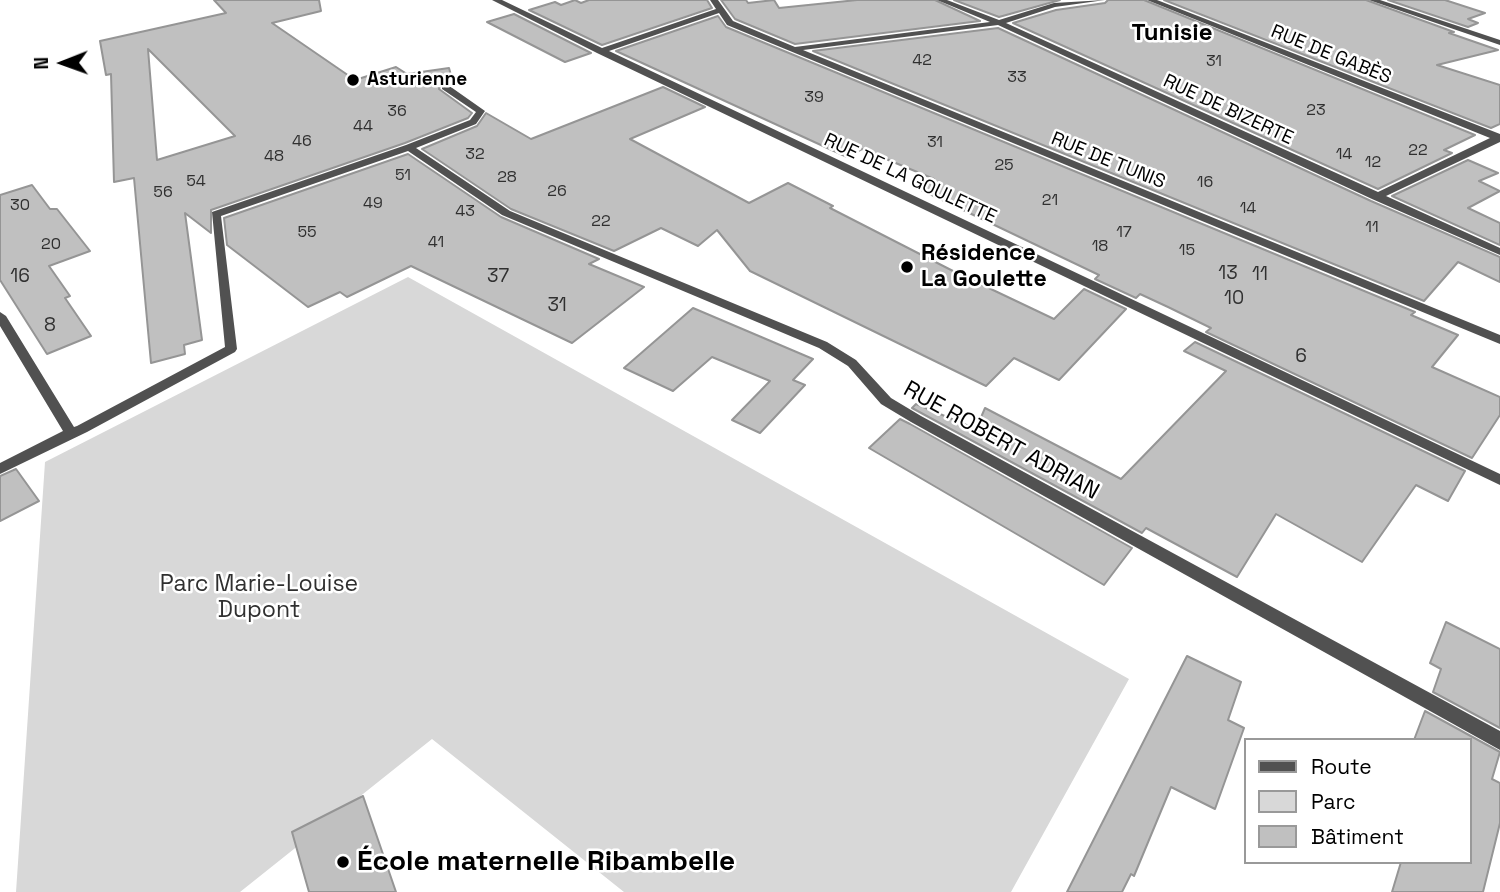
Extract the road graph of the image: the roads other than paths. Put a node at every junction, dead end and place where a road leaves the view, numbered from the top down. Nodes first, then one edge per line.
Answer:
1 (497, 0) edge
2 (507, 0) edge
3 (714, 0) edge
4 (941, 0) edge
5 (1101, 0) edge
6 (1150, 0) edge
7 (1373, 0) edge
8 (720, 10) junction
9 (999, 23) junction
10 (1500, 43) edge
11 (792, 50) junction
12 (600, 51) junction
13 (444, 87) dead end
14 (1499, 138) edge
15 (409, 147) junction
16 (1376, 197) junction
17 (1500, 252) edge
18 (0, 316) edge
19 (6, 340) edge
20 (1500, 341) edge
21 (77, 431) junction
22 (0, 469) edge
23 (1500, 480) edge
24 (1500, 741) edge

1 - 2 street
1 - 12 street, RUE DE LA GOULETTE
3 - 8 street, RUE DE TUNIS
4 - 9 street, RUE DE BIZERTE
5 - 9 street
6 - 14 street, RUE DE GABÈS
7 - 10 street
8 - 11 street, RUE DE TUNIS
8 - 12 street
9 - 11 street
9 - 16 street, RUE DE BIZERTE
11 - 20 street, RUE DE TUNIS
12 - 23 street, RUE DE LA GOULETTE
13 - 15 street
14 - 16 street
15 - 21 street
15 - 24 street, RUE ROBERT ADRIAN
16 - 17 street, RUE DE BIZERTE
18 - 19 street
19 - 21 street
21 - 22 street

